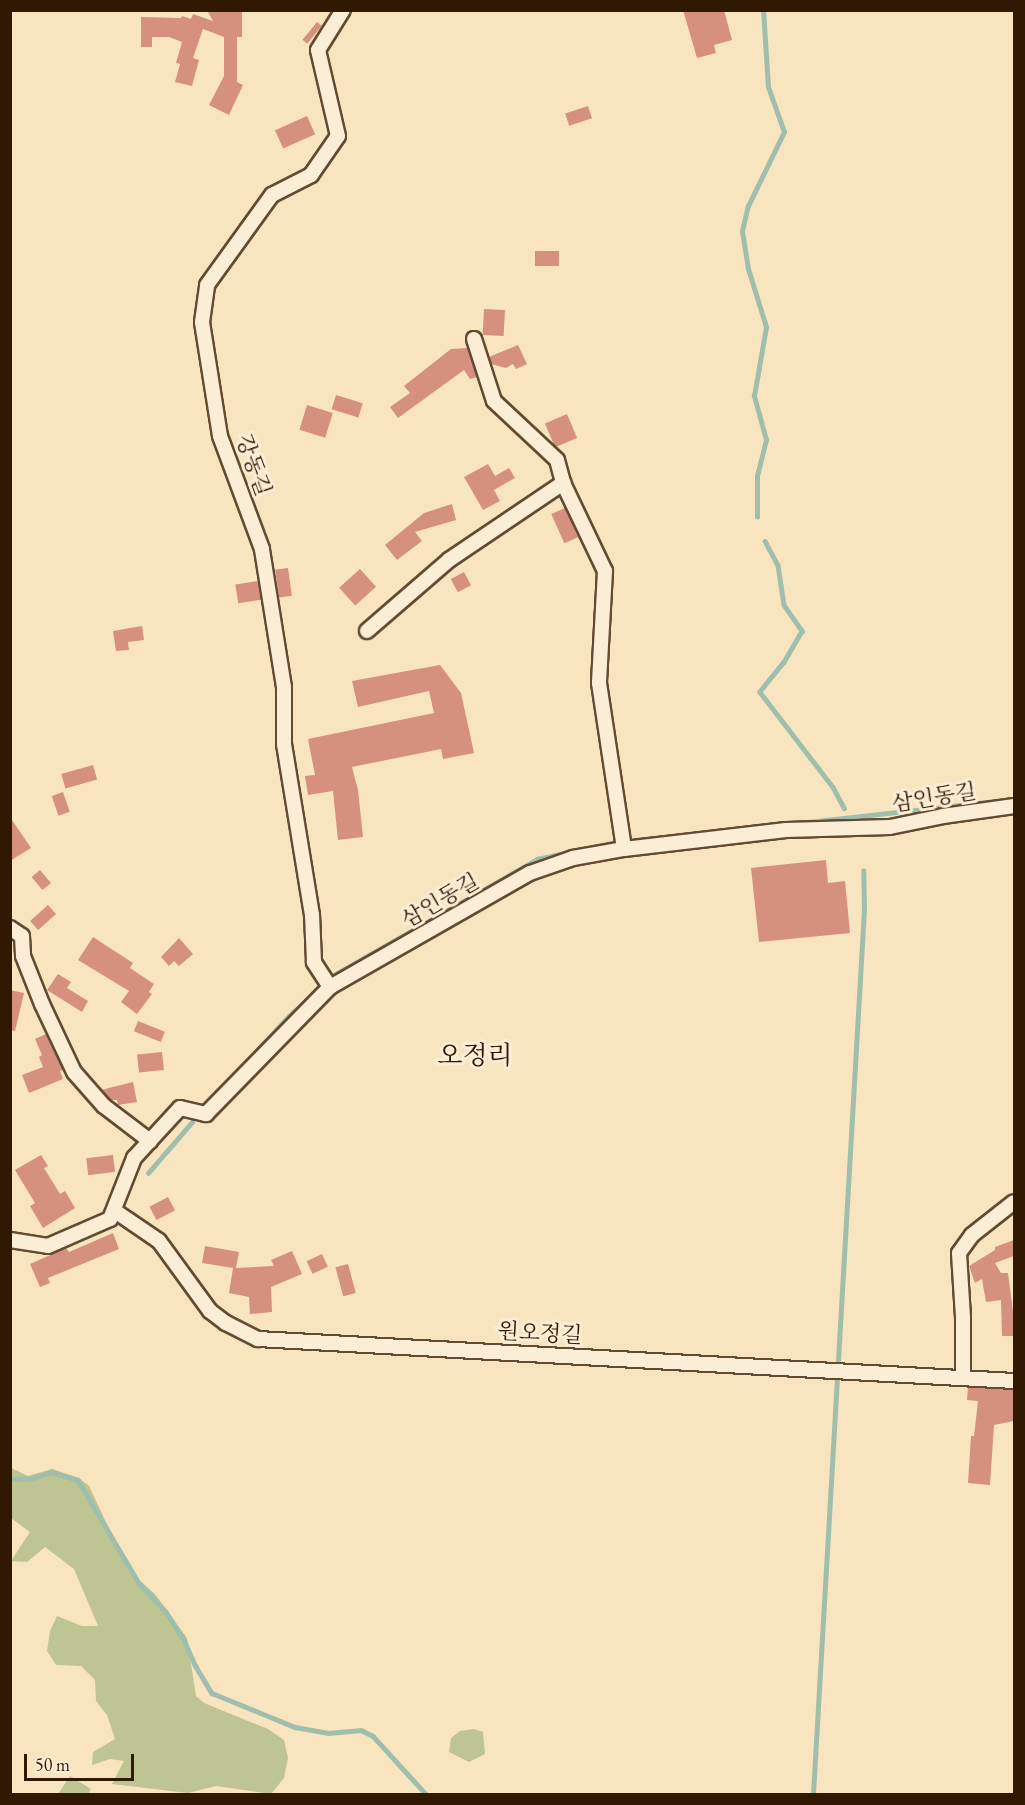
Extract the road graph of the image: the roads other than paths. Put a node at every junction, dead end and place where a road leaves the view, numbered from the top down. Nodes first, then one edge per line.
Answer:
1 (343, 10) edge
2 (474, 339) dead end
3 (563, 483) junction
4 (367, 631) dead end
5 (1014, 806) edge
6 (624, 849) junction
7 (10, 928) edge
8 (330, 987) junction
9 (150, 1141) junction
10 (1014, 1202) edge
11 (114, 1211) junction
12 (10, 1240) edge
13 (963, 1377) junction
14 (1014, 1381) edge

1 - 8 street, 강동길
2 - 3 street
3 - 4 street
3 - 6 street
5 - 6 street, 삼인동길
6 - 8 street, 삼인동길
7 - 9 street
8 - 9 street, 삼인동길
9 - 11 street, 삼인동길
10 - 13 street
11 - 12 street
11 - 13 street, 원오정길
13 - 14 street, 원오정길

